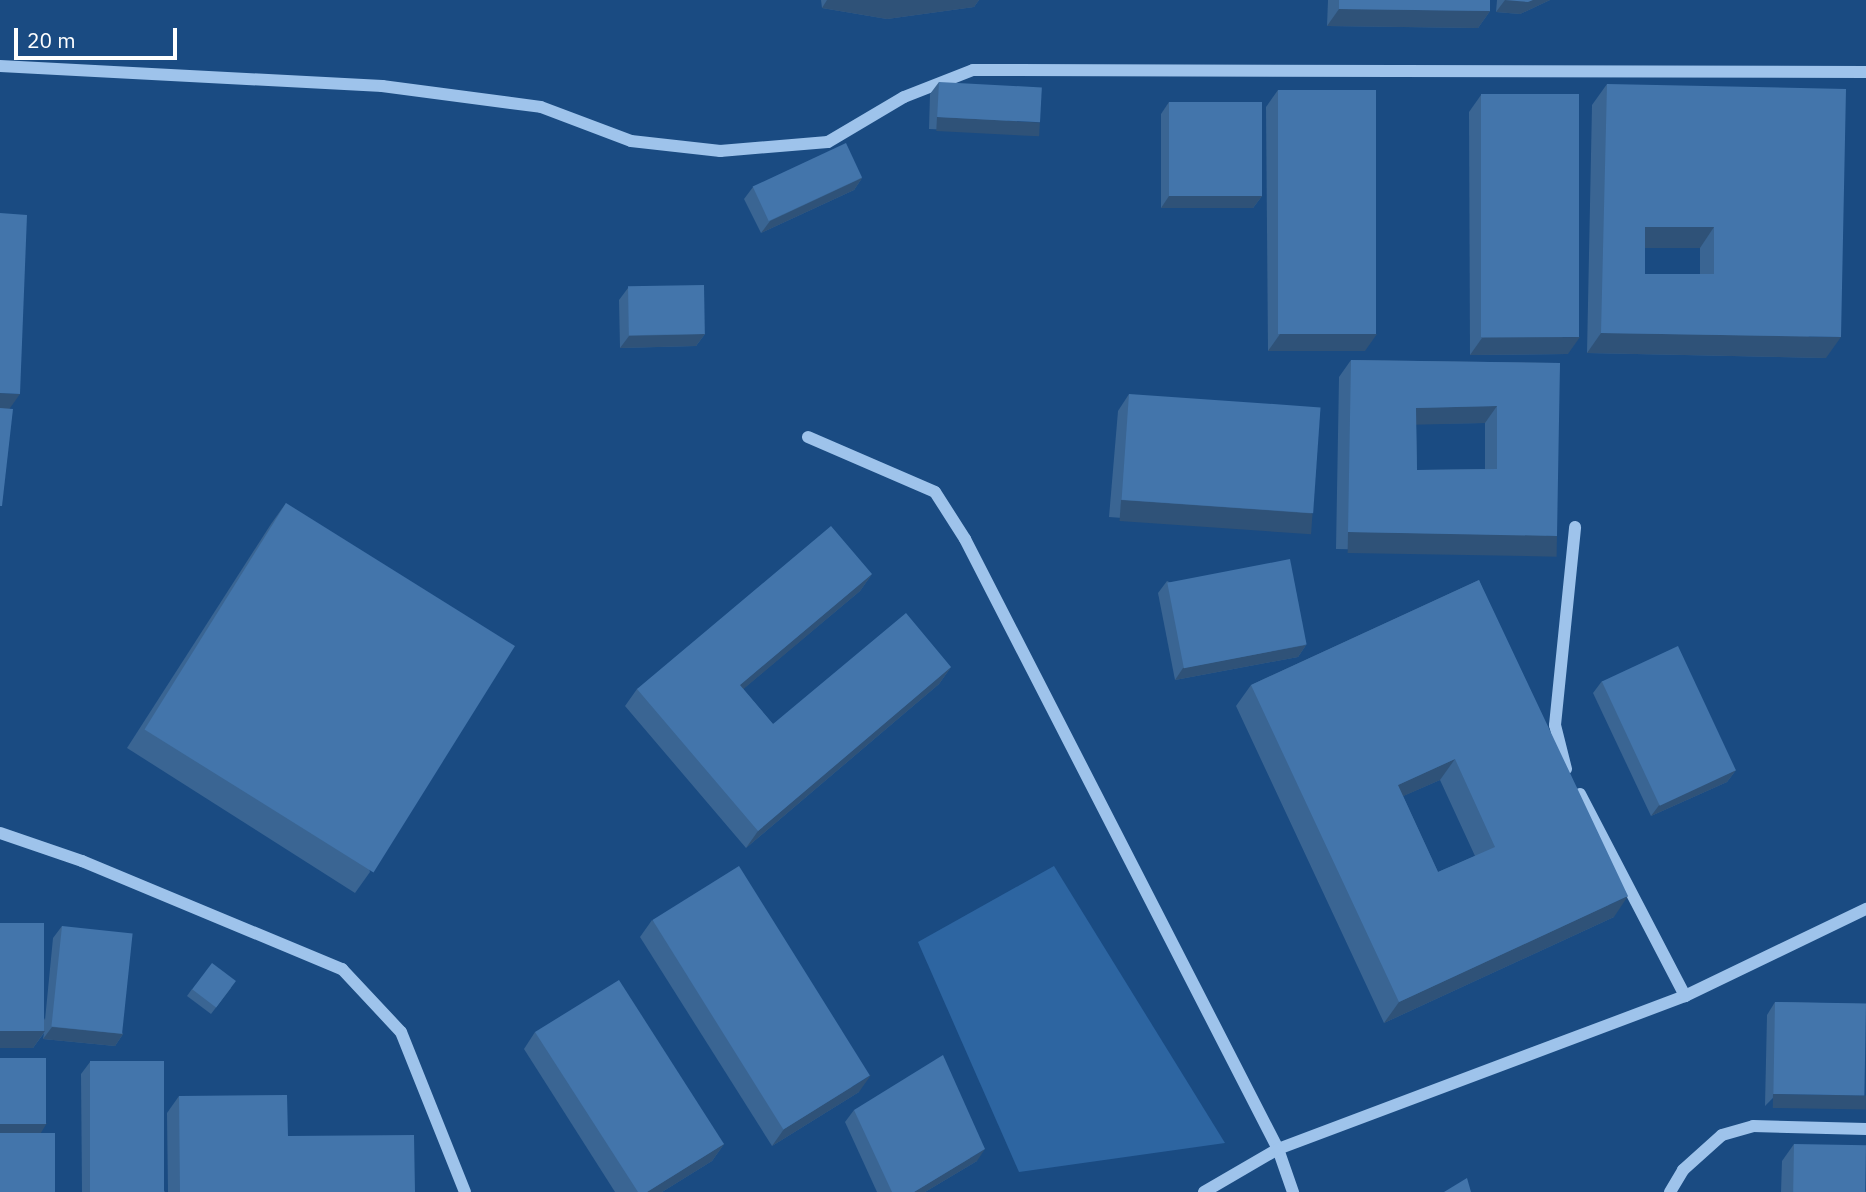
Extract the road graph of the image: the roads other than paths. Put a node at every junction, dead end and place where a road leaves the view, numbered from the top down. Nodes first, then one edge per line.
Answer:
1 (0, 66) edge
2 (1866, 72) edge
3 (808, 437) dead end
4 (1575, 527) dead end
5 (0, 833) edge
6 (1866, 909) edge
7 (1685, 996) junction
8 (1866, 1129) edge
9 (1278, 1149) junction
10 (465, 1192) edge
11 (1204, 1192) edge
12 (1293, 1192) edge
13 (1671, 1192) edge

1 - 2 street
3 - 9 street
4 - 7 street
5 - 10 street
6 - 7 street
7 - 9 street
8 - 13 street
9 - 11 street
9 - 12 street

